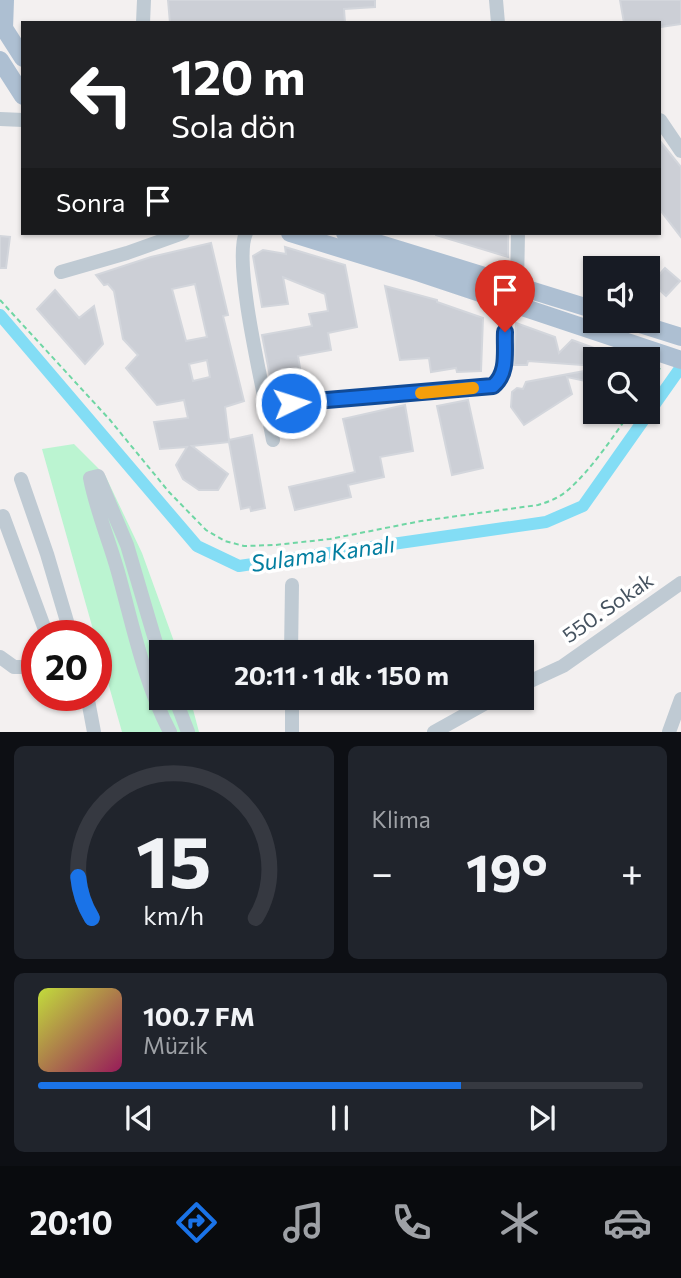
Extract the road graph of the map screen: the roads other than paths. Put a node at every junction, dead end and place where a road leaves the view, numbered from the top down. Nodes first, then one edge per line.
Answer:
1 (5, 0) edge
2 (144, 0) edge
3 (496, 0) edge
4 (143, 21) edge
5 (498, 21) edge
6 (2, 25) edge
7 (21, 55) edge
8 (0, 60) edge
9 (21, 93) edge
10 (0, 120) edge
11 (21, 120) edge
12 (661, 121) edge
13 (681, 151) edge
14 (177, 235) edge
15 (246, 235) edge
16 (297, 235) edge
17 (351, 235) edge
18 (517, 235) edge
19 (61, 272) dead end
20 (513, 294) junction
21 (583, 308) edge
22 (675, 358) edge
23 (267, 405) junction
24 (273, 440) dead end
25 (21, 479) dead end
26 (4, 516) dead end
27 (681, 583) edge
28 (292, 585) dead end
29 (42, 620) edge
30 (67, 620) edge
31 (155, 640) edge
32 (291, 640) edge
33 (0, 657) edge
34 (21, 667) edge
35 (534, 679) edge
36 (149, 682) edge
37 (681, 704) edge
38 (159, 710) edge
39 (180, 710) edge
40 (292, 710) edge
41 (473, 710) edge
42 (90, 711) edge
43 (94, 732) edge
44 (170, 732) edge
45 (188, 732) edge
46 (292, 732) edge
47 (434, 732) edge
48 (669, 732) edge

1 - 6 main road
2 - 4 street
3 - 5 street
6 - 7 main road
8 - 9 main road
10 - 11 street
12 - 13 street
14 - 19 street
15 - 23 street
16 - 20 main road
17 - 20 main road
18 - 20 street
20 - 21 main road
20 - 22 main road
20 - 23 street
23 - 24 street
25 - 30 street
26 - 29 street
27 - 35 street, 550. Sokak
28 - 32 street
31 - 36 street
33 - 34 street
37 - 48 street
38 - 44 street
39 - 45 street
40 - 46 street
41 - 47 street
42 - 43 street

